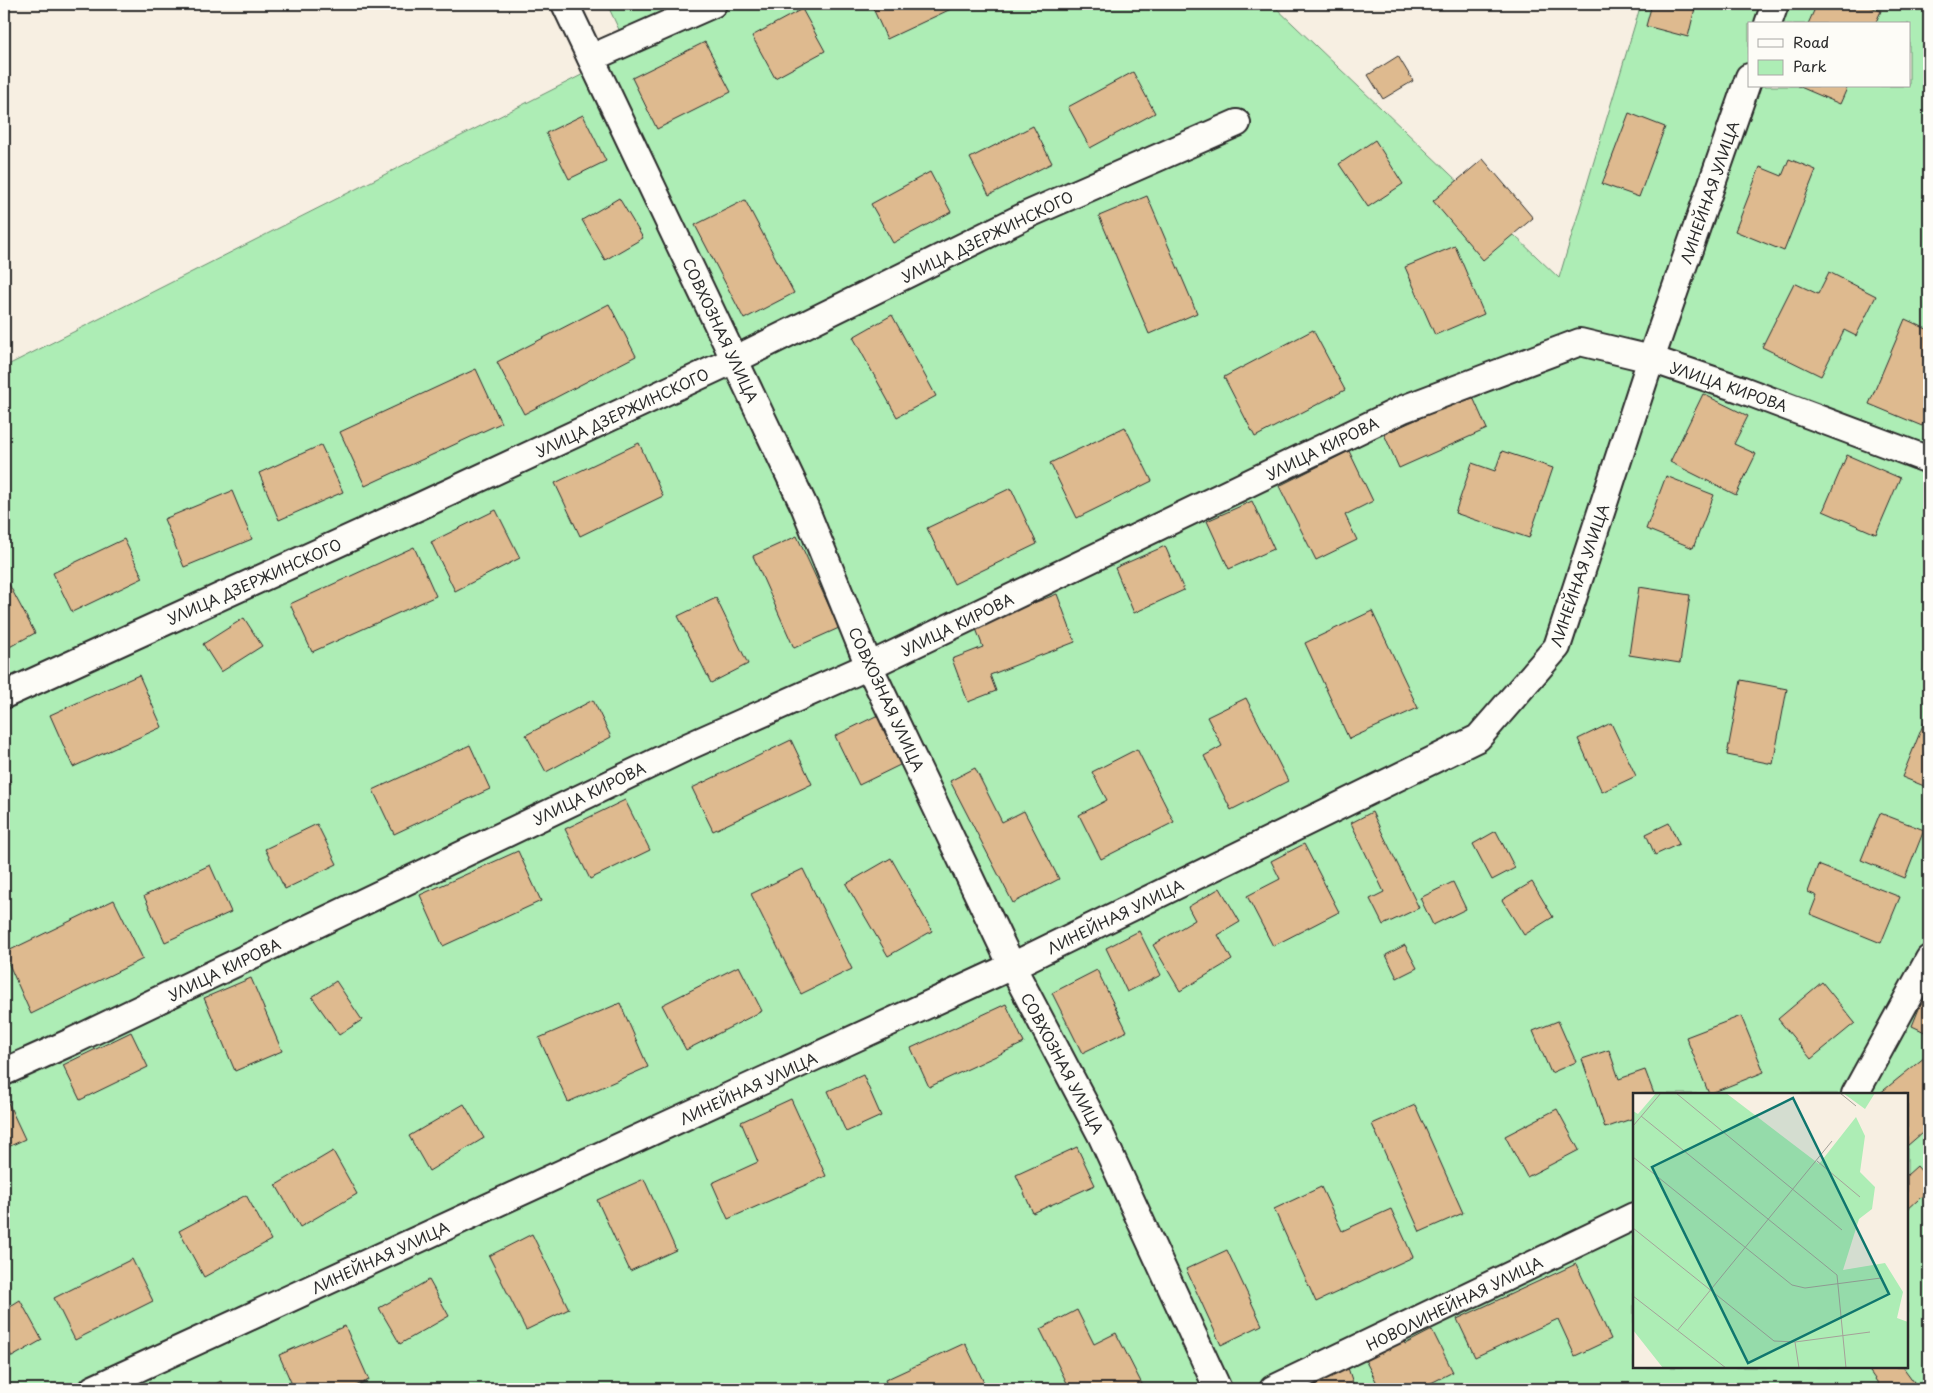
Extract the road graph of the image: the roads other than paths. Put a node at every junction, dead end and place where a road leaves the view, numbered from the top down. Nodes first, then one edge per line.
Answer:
1 (565, 4) edge
2 (713, 4) edge
3 (1775, 4) edge
4 (1769, 22) edge
5 (591, 58) junction
6 (1748, 80) edge
7 (1237, 122) dead end
8 (736, 359) junction
9 (1651, 359) junction
10 (1929, 460) edge
11 (869, 666) junction
12 (4, 695) edge
13 (1929, 958) edge
14 (1012, 966) junction
15 (4, 1072) edge
16 (1856, 1093) edge
17 (1633, 1216) edge
18 (93, 1389) edge
19 (1218, 1389) edge
20 (1273, 1389) edge

1 - 5 street, СОВХОЗНАЯ УЛИЦА
2 - 5 street
3 - 4 street
5 - 8 street, СОВХОЗНАЯ УЛИЦА
6 - 9 street, ЛИНЕЙНАЯ УЛИЦА
7 - 8 street, УЛИЦА ДЗЕРЖИНСКОГО
8 - 11 street, СОВХОЗНАЯ УЛИЦА
8 - 12 street, УЛИЦА ДЗЕРЖИНСКОГО
9 - 10 street, УЛИЦА КИРОВА
9 - 11 street, УЛИЦА КИРОВА
9 - 14 street, ЛИНЕЙНАЯ УЛИЦА
11 - 14 street, СОВХОЗНАЯ УЛИЦА
11 - 15 street, УЛИЦА КИРОВА
13 - 16 street
14 - 18 street, ЛИНЕЙНАЯ УЛИЦА
14 - 19 street, СОВХОЗНАЯ УЛИЦА
17 - 20 street, НОВОЛИНЕЙНАЯ УЛИЦА

